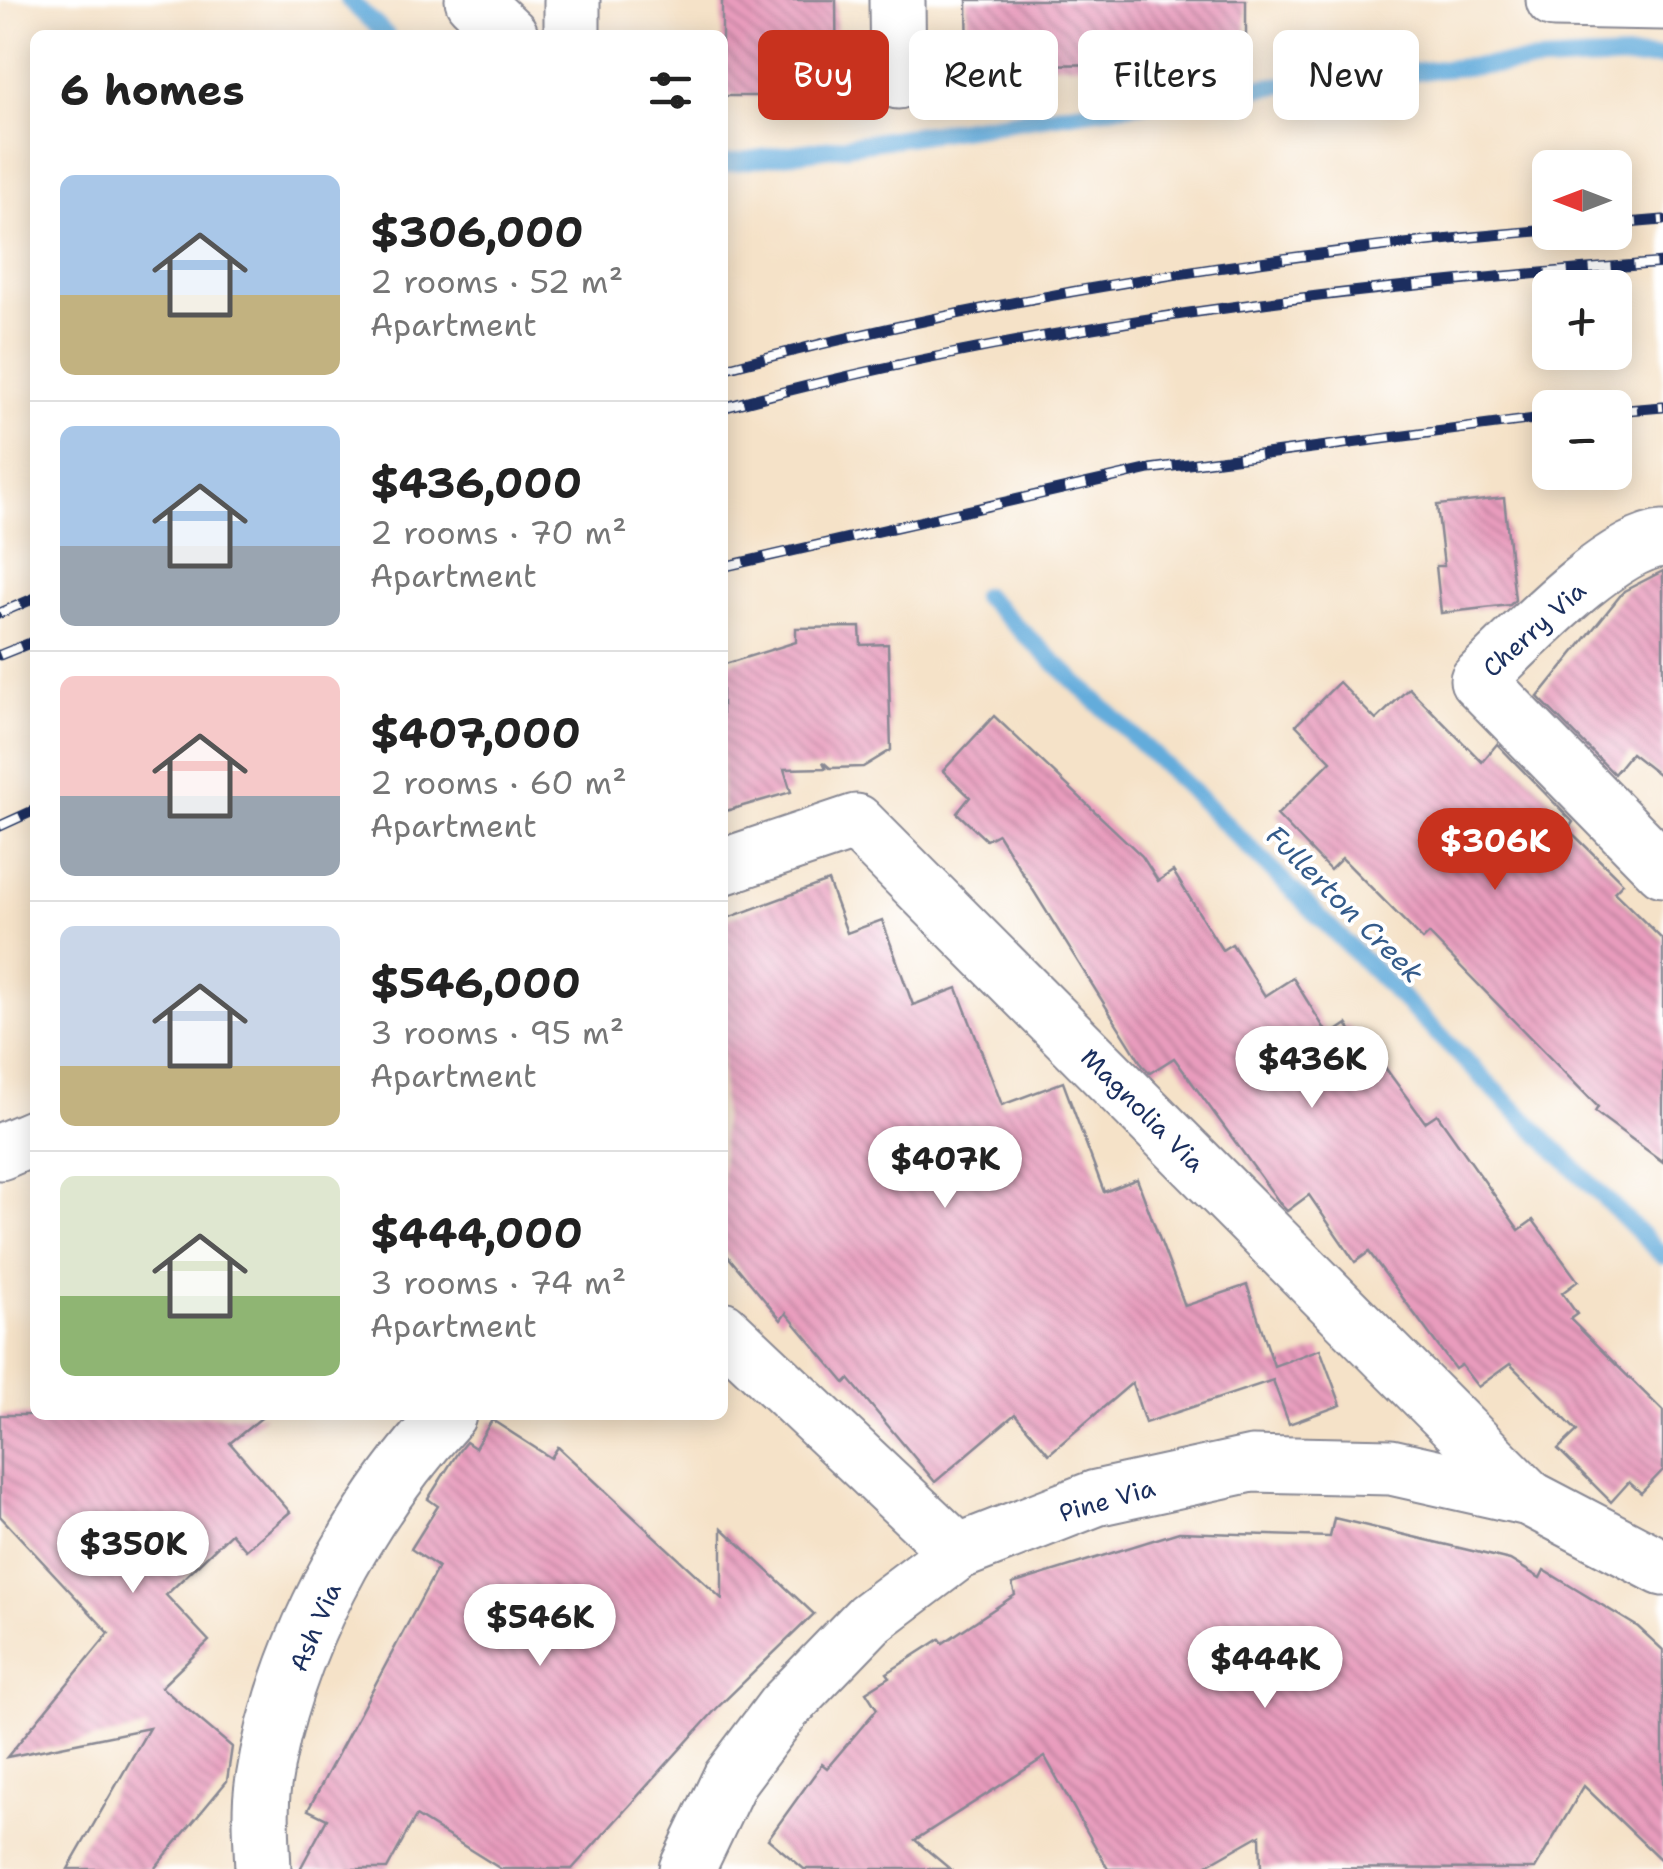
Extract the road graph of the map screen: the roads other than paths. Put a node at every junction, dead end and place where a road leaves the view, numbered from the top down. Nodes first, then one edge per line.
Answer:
1 (474, 0) edge
2 (572, 0) edge
3 (896, 0) edge
4 (1554, 0) edge
5 (1663, 2) edge
6 (505, 30) edge
7 (572, 30) edge
8 (898, 81) dead end
9 (1663, 539) edge
10 (728, 865) edge
11 (1663, 869) edge
12 (30, 1138) edge
13 (0, 1152) edge
14 (728, 1335) edge
15 (443, 1420) edge
16 (1529, 1498) junction
17 (958, 1552) junction
18 (1663, 1568) edge
19 (263, 1869) edge
20 (687, 1869) edge

1 - 6 lane
2 - 7 lane
3 - 8 lane
4 - 5 lane
9 - 11 lane, Cherry Via
10 - 16 lane, Magnolia Via
12 - 13 lane
14 - 17 lane
15 - 19 lane, Ash Via
16 - 17 lane, Pine Via
16 - 18 lane, Pine Via
17 - 20 lane, Pine Via

